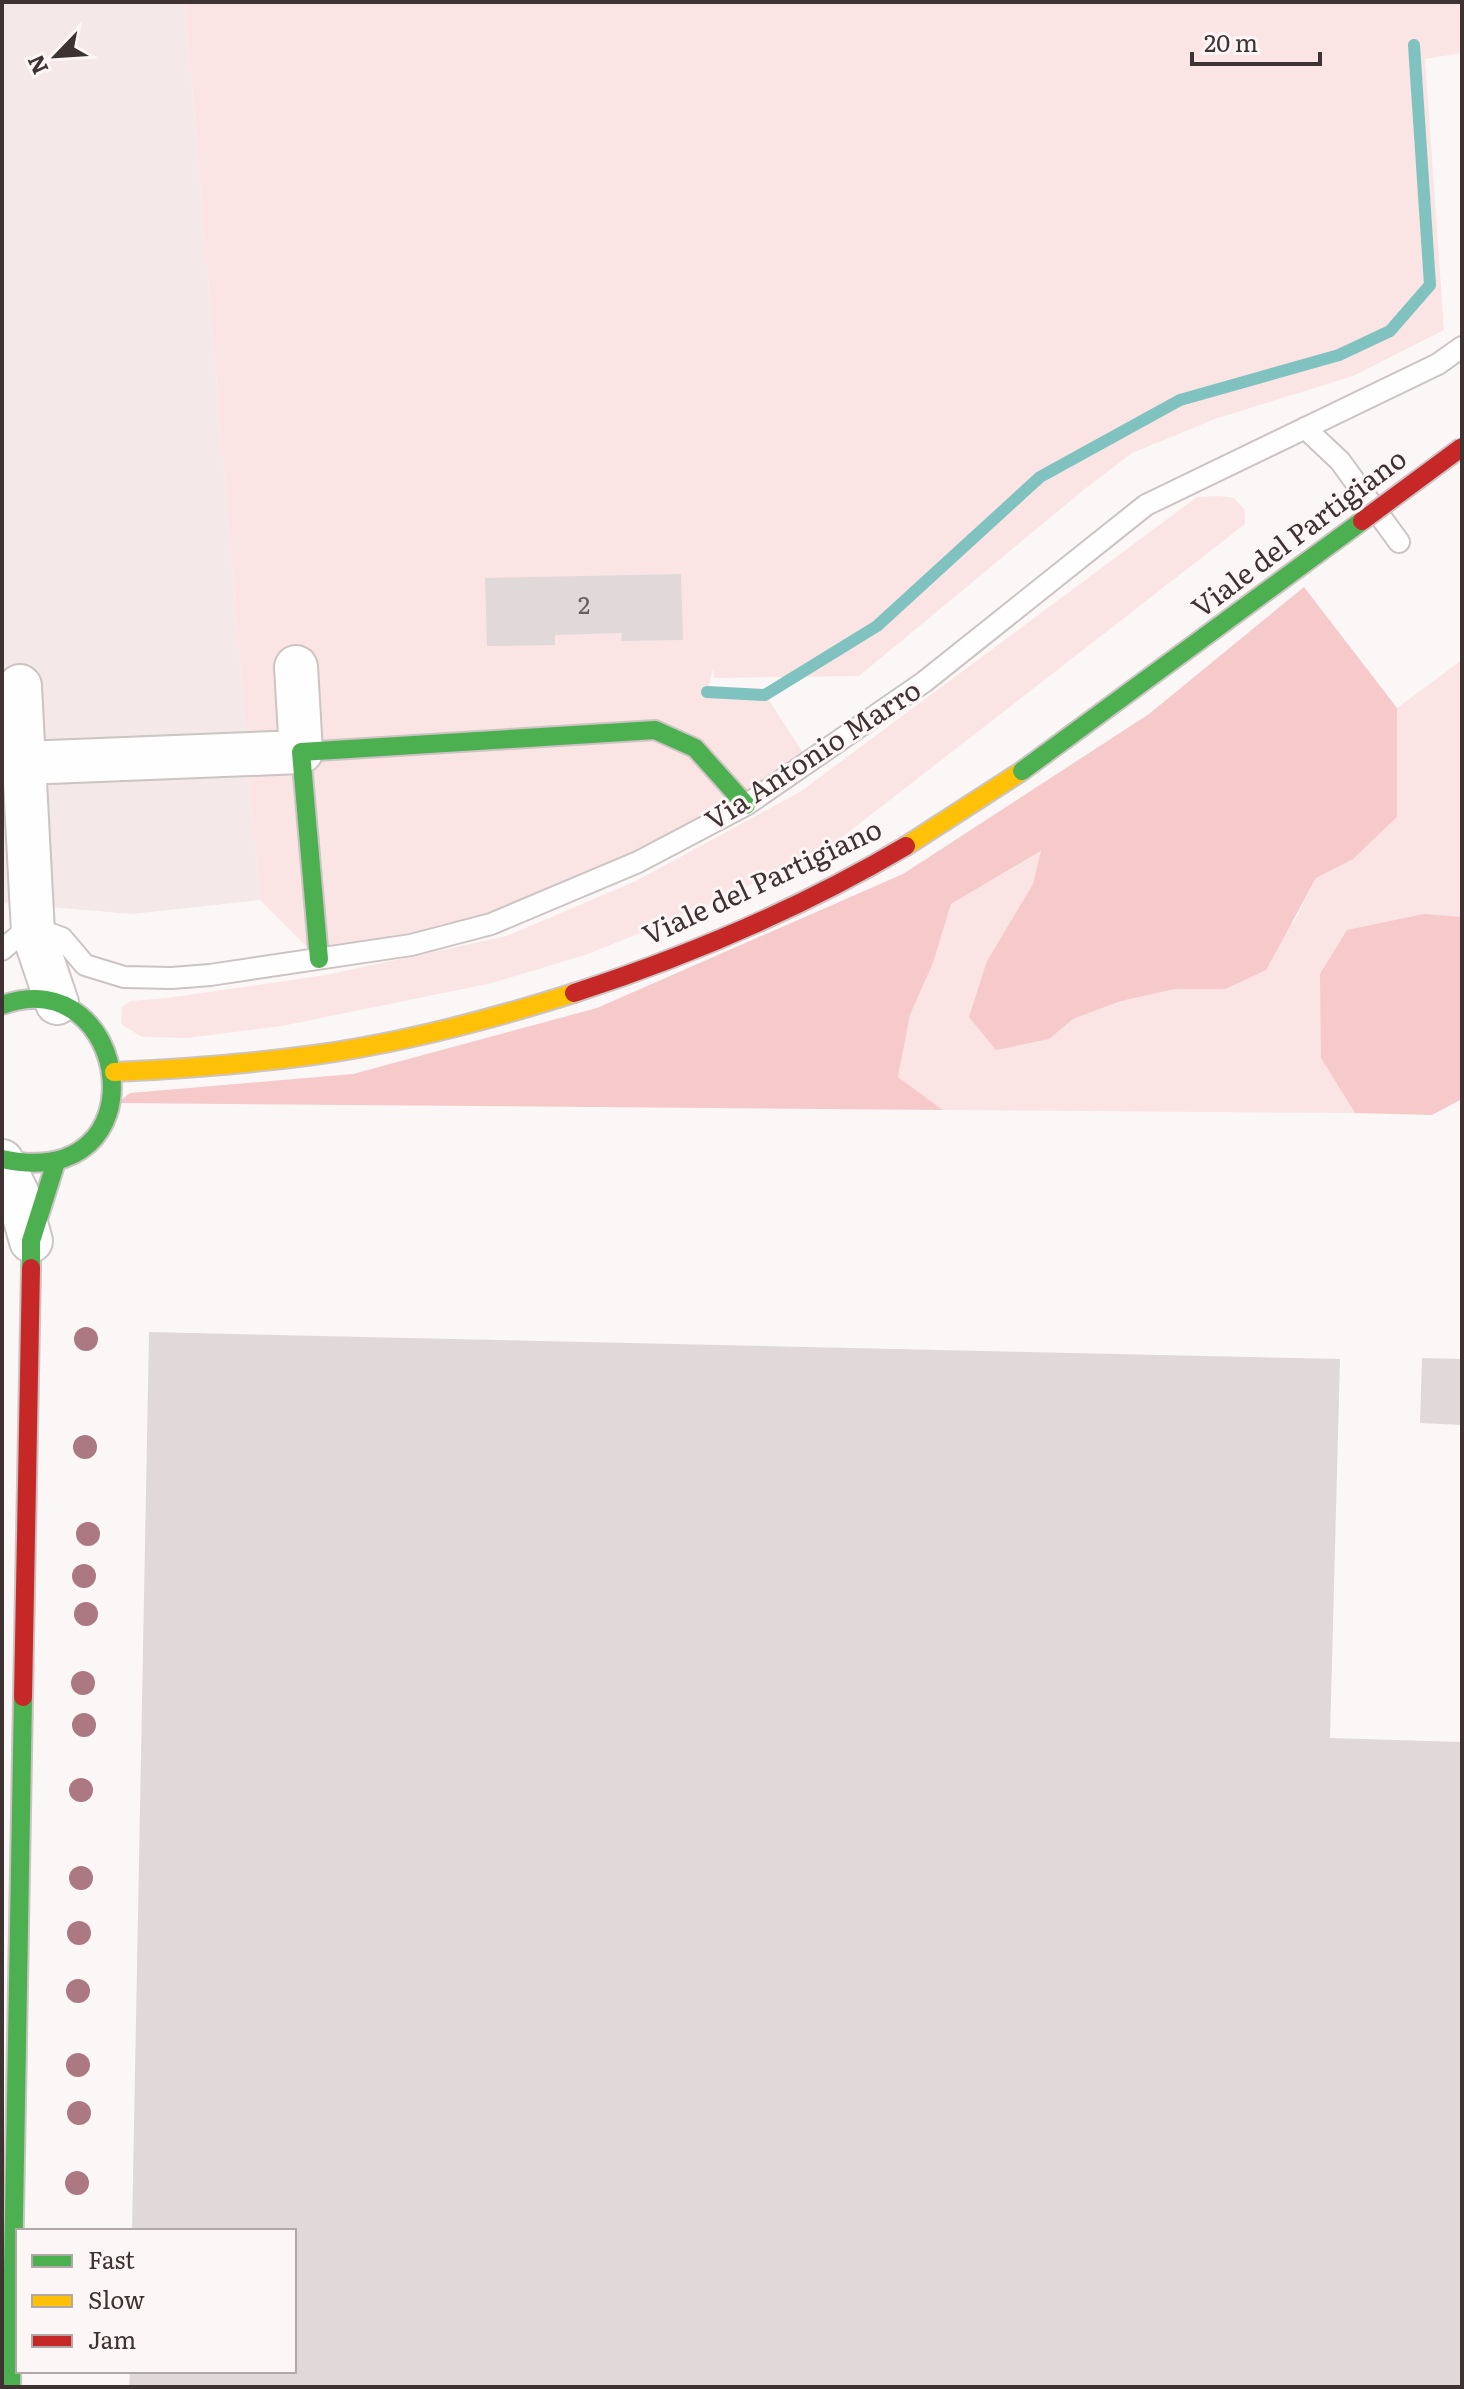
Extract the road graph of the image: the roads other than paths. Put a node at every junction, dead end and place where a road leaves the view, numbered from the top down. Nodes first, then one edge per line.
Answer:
1 (1462, 347) edge
2 (1305, 428) junction
3 (1462, 447) edge
4 (1399, 542) dead end
5 (296, 667) dead end
6 (20, 686) dead end
7 (301, 752) junction
8 (24, 763) junction
9 (746, 805) junction
10 (17, 941) edge
11 (319, 959) junction
12 (57, 1003) junction
13 (6, 1004) edge
14 (114, 1072) junction
15 (2, 1160) edge
16 (56, 1162) junction
17 (31, 1241) junction
18 (11, 2387) edge

1 - 2 lane, Via Antonio Marro
2 - 4 lane
2 - 9 lane, Via Antonio Marro
3 - 14 street, Viale del Partigiano, bridge
5 - 7 street
6 - 8 street
7 - 8 street
7 - 9 street
7 - 11 street
8 - 10 street
9 - 11 lane, Via Antonio Marro
10 - 11 lane, Via Antonio Marro
10 - 12 street
10 - 13 street
12 - 13 street
12 - 14 street
14 - 16 street
15 - 16 street
15 - 17 street
16 - 17 street
17 - 18 street

